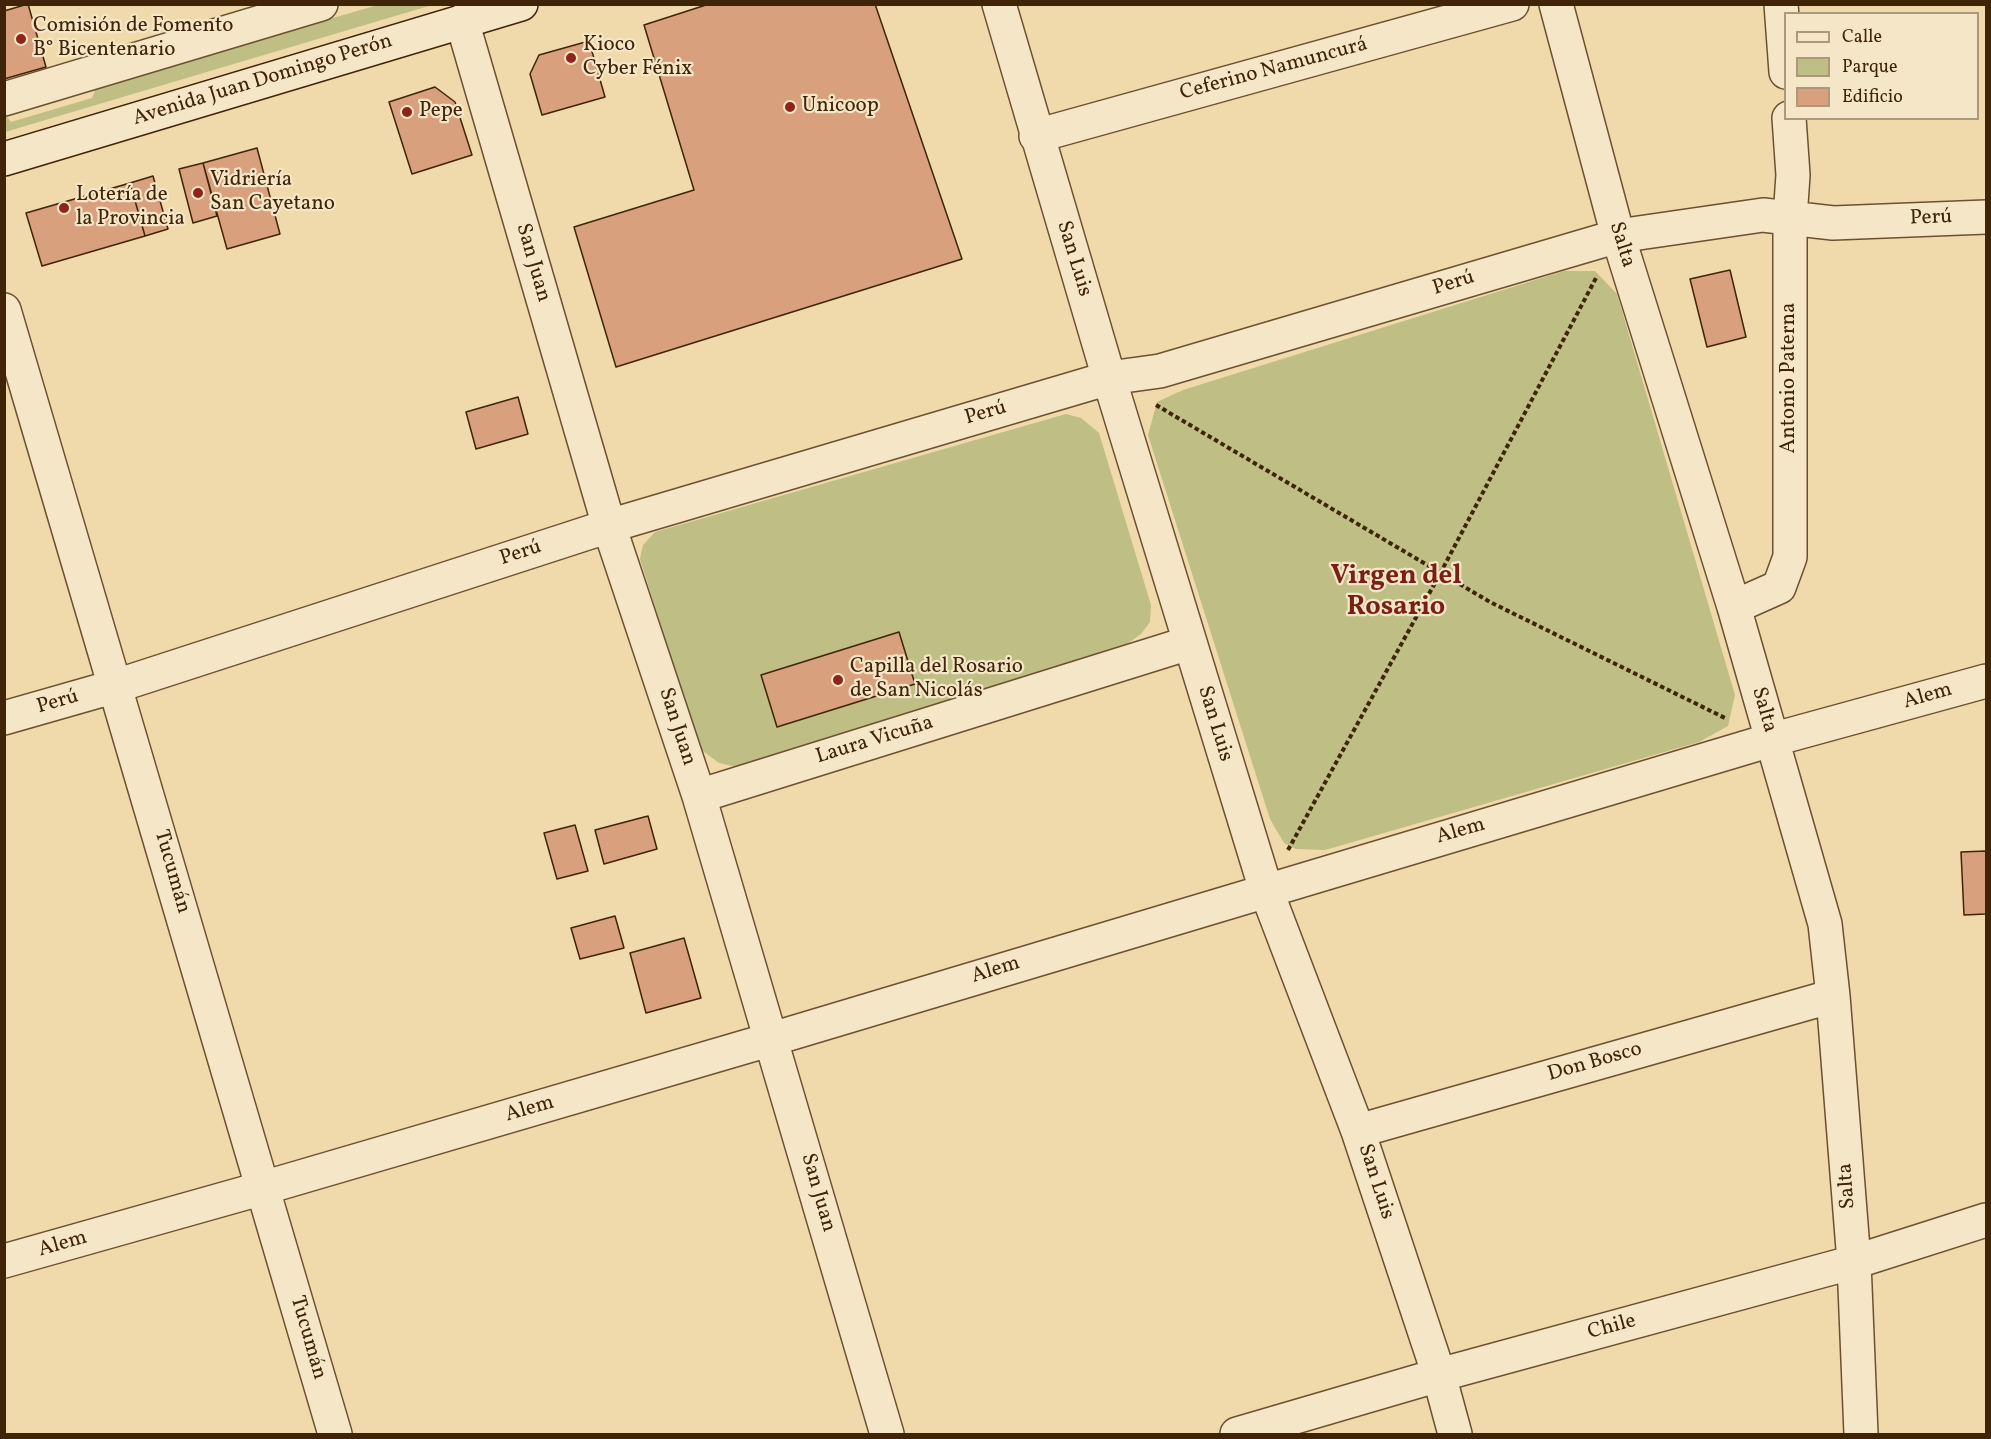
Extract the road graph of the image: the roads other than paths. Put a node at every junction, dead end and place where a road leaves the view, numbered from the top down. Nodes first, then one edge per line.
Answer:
1 (321, 4) edge
2 (521, 4) edge
3 (999, 4) edge
4 (1512, 4) edge
5 (1556, 4) edge
6 (1781, 4) edge
7 (462, 21) junction
8 (1784, 55) edge
9 (4, 99) edge
10 (1789, 120) edge
11 (1036, 136) junction
12 (4, 159) edge
13 (1986, 217) edge
14 (1790, 218) junction
15 (1618, 236) junction
16 (4, 310) edge
17 (1109, 378) junction
18 (609, 526) junction
19 (1734, 607) junction
20 (1189, 643) junction
21 (1986, 681) edge
22 (116, 686) junction
23 (4, 718) edge
24 (1771, 740) junction
25 (699, 796) junction
26 (1266, 890) junction
27 (1833, 996) junction
28 (772, 1039) junction
29 (1358, 1131) junction
30 (263, 1188) junction
31 (1986, 1220) edge
32 (4, 1261) edge
33 (1854, 1262) junction
34 (1439, 1375) junction
35 (335, 1434) edge
36 (887, 1434) edge
37 (1237, 1434) edge
38 (1455, 1434) edge
39 (1861, 1434) edge

1 - 9 street
2 - 7 street, Avenida Juan Domingo Perón
3 - 11 street, San Luis
4 - 11 street, Ceferino Namuncurá
5 - 15 street, Salta
6 - 8 street
7 - 12 street, Avenida Juan Domingo Perón
7 - 18 street, San Juan
10 - 14 street, Antonio Paterna
11 - 17 street, San Luis
13 - 14 street, Perú
14 - 15 street, Perú
14 - 19 street, Antonio Paterna
15 - 17 street, Perú
15 - 19 street, Salta
16 - 22 street, Tucumán
17 - 18 street, Perú
17 - 20 street, San Luis
18 - 22 street, Perú
18 - 25 street, San Juan
19 - 24 street, Salta
20 - 25 street, Laura Vicuña
20 - 26 street, San Luis
21 - 24 street, Alem
22 - 23 street, Perú
22 - 30 street, Tucumán
24 - 26 street, Alem
24 - 27 street, Salta
25 - 28 street, San Juan
26 - 28 street, Alem
26 - 29 street, San Luis
27 - 29 street, Don Bosco
27 - 33 street, Salta
28 - 30 street, Alem
28 - 36 street, San Juan
29 - 34 street, San Luis
30 - 32 street, Alem
30 - 35 street, Tucumán
31 - 33 street, Chile
33 - 34 street, Chile
33 - 39 street, Salta
34 - 37 street, Chile
34 - 38 street, San Luis

